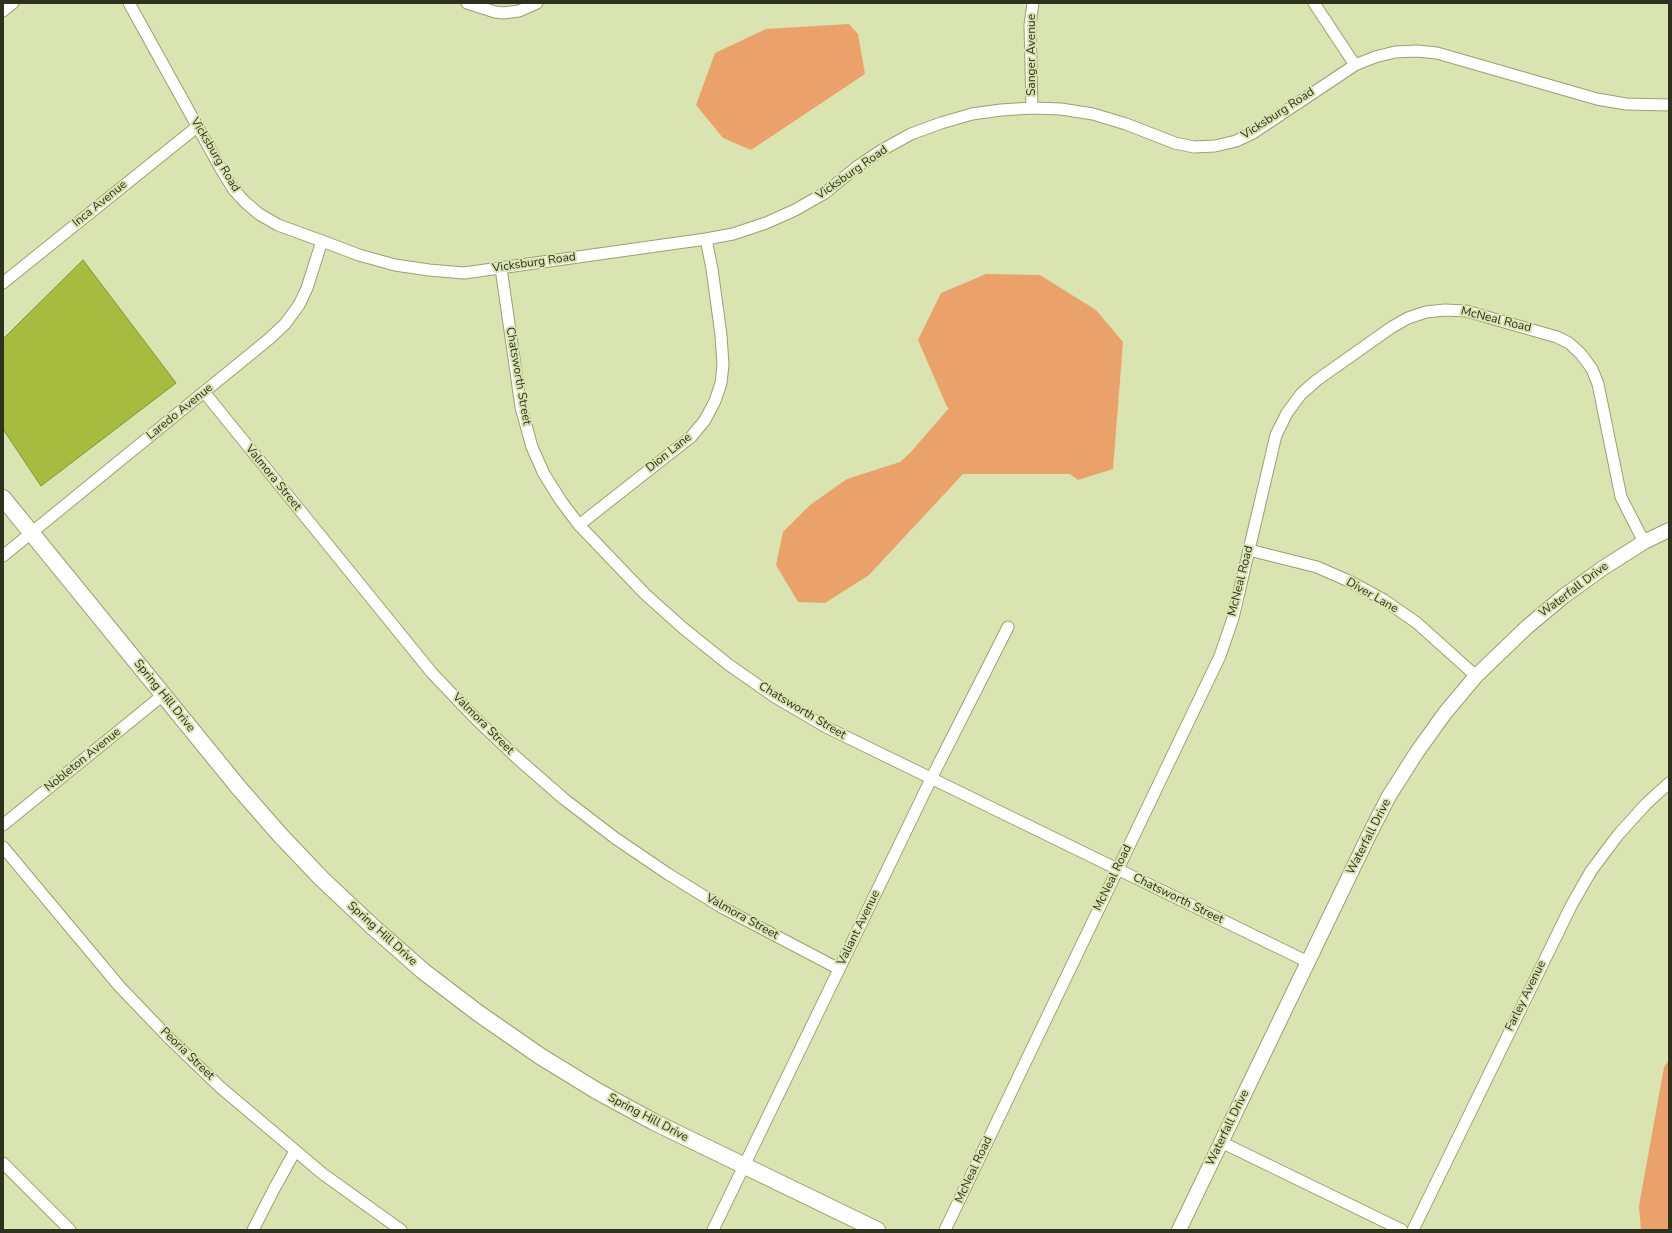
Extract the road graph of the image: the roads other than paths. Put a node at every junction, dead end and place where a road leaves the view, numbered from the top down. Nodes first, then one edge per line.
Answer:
1 (13, 3) edge
2 (129, 3) edge
3 (468, 3) edge
4 (537, 3) edge
5 (1033, 3) edge
6 (1314, 3) edge
7 (3, 11) edge
8 (1355, 65) junction
9 (1669, 105) edge
10 (1032, 108) junction
11 (198, 126) junction
12 (706, 240) junction
13 (322, 241) junction
14 (502, 268) junction
15 (3, 283) edge
16 (204, 392) junction
17 (3, 498) edge
18 (579, 524) junction
19 (1669, 530) edge
20 (31, 533) junction
21 (1644, 542) junction
22 (1249, 550) junction
23 (3, 556) edge
24 (1008, 627) dead end
25 (1476, 676) junction
26 (164, 695) junction
27 (931, 779) junction
28 (1669, 783) edge
29 (3, 825) edge
30 (3, 847) edge
31 (1117, 869) junction
32 (1308, 962) junction
33 (839, 969) junction
34 (1221, 1142) junction
35 (295, 1151) junction
36 (3, 1163) edge
37 (744, 1166) junction
38 (70, 1230) edge
39 (253, 1230) edge
40 (401, 1230) edge
41 (713, 1230) edge
42 (877, 1230) edge
43 (945, 1230) edge
44 (1179, 1230) edge
45 (1402, 1230) edge
46 (1413, 1230) edge

1 - 7 street
2 - 11 street, Vicksburg Road
3 - 4 street
5 - 10 street, Sanger Avenue
6 - 8 street
8 - 9 street, Vicksburg Road
8 - 10 street, Vicksburg Road
10 - 12 street, Vicksburg Road
11 - 13 street, Vicksburg Road
11 - 15 street, Inca Avenue
12 - 14 street, Vicksburg Road
12 - 18 street, Dion Lane
13 - 14 street, Vicksburg Road
13 - 16 street, Laredo Avenue
14 - 18 street, Chatsworth Street
16 - 20 street, Laredo Avenue
16 - 33 street, Valmora Street
17 - 20 main road, Spring Hill Drive
18 - 27 street, Chatsworth Street
19 - 21 street, Waterfall Drive
20 - 23 street, Laredo Avenue
20 - 26 main road, Spring Hill Drive
21 - 22 street, McNeal Road
21 - 25 street, Waterfall Drive
22 - 25 street, Diver Lane
22 - 31 street, McNeal Road
24 - 27 street, Valiant Avenue
25 - 32 street, Waterfall Drive
26 - 29 street, Nobleton Avenue
26 - 37 main road, Spring Hill Drive
27 - 31 street, Chatsworth Street
27 - 33 street, Valiant Avenue
28 - 46 street, Farley Avenue
30 - 35 street, Peoria Street
31 - 32 street, Chatsworth Street
31 - 43 street, McNeal Road
32 - 34 street, Waterfall Drive
33 - 37 street, Valiant Avenue
34 - 44 street, Waterfall Drive
34 - 45 street
35 - 39 street
35 - 40 street, Peoria Street
36 - 38 street
37 - 41 street, Valiant Avenue
37 - 42 main road, Spring Hill Drive

